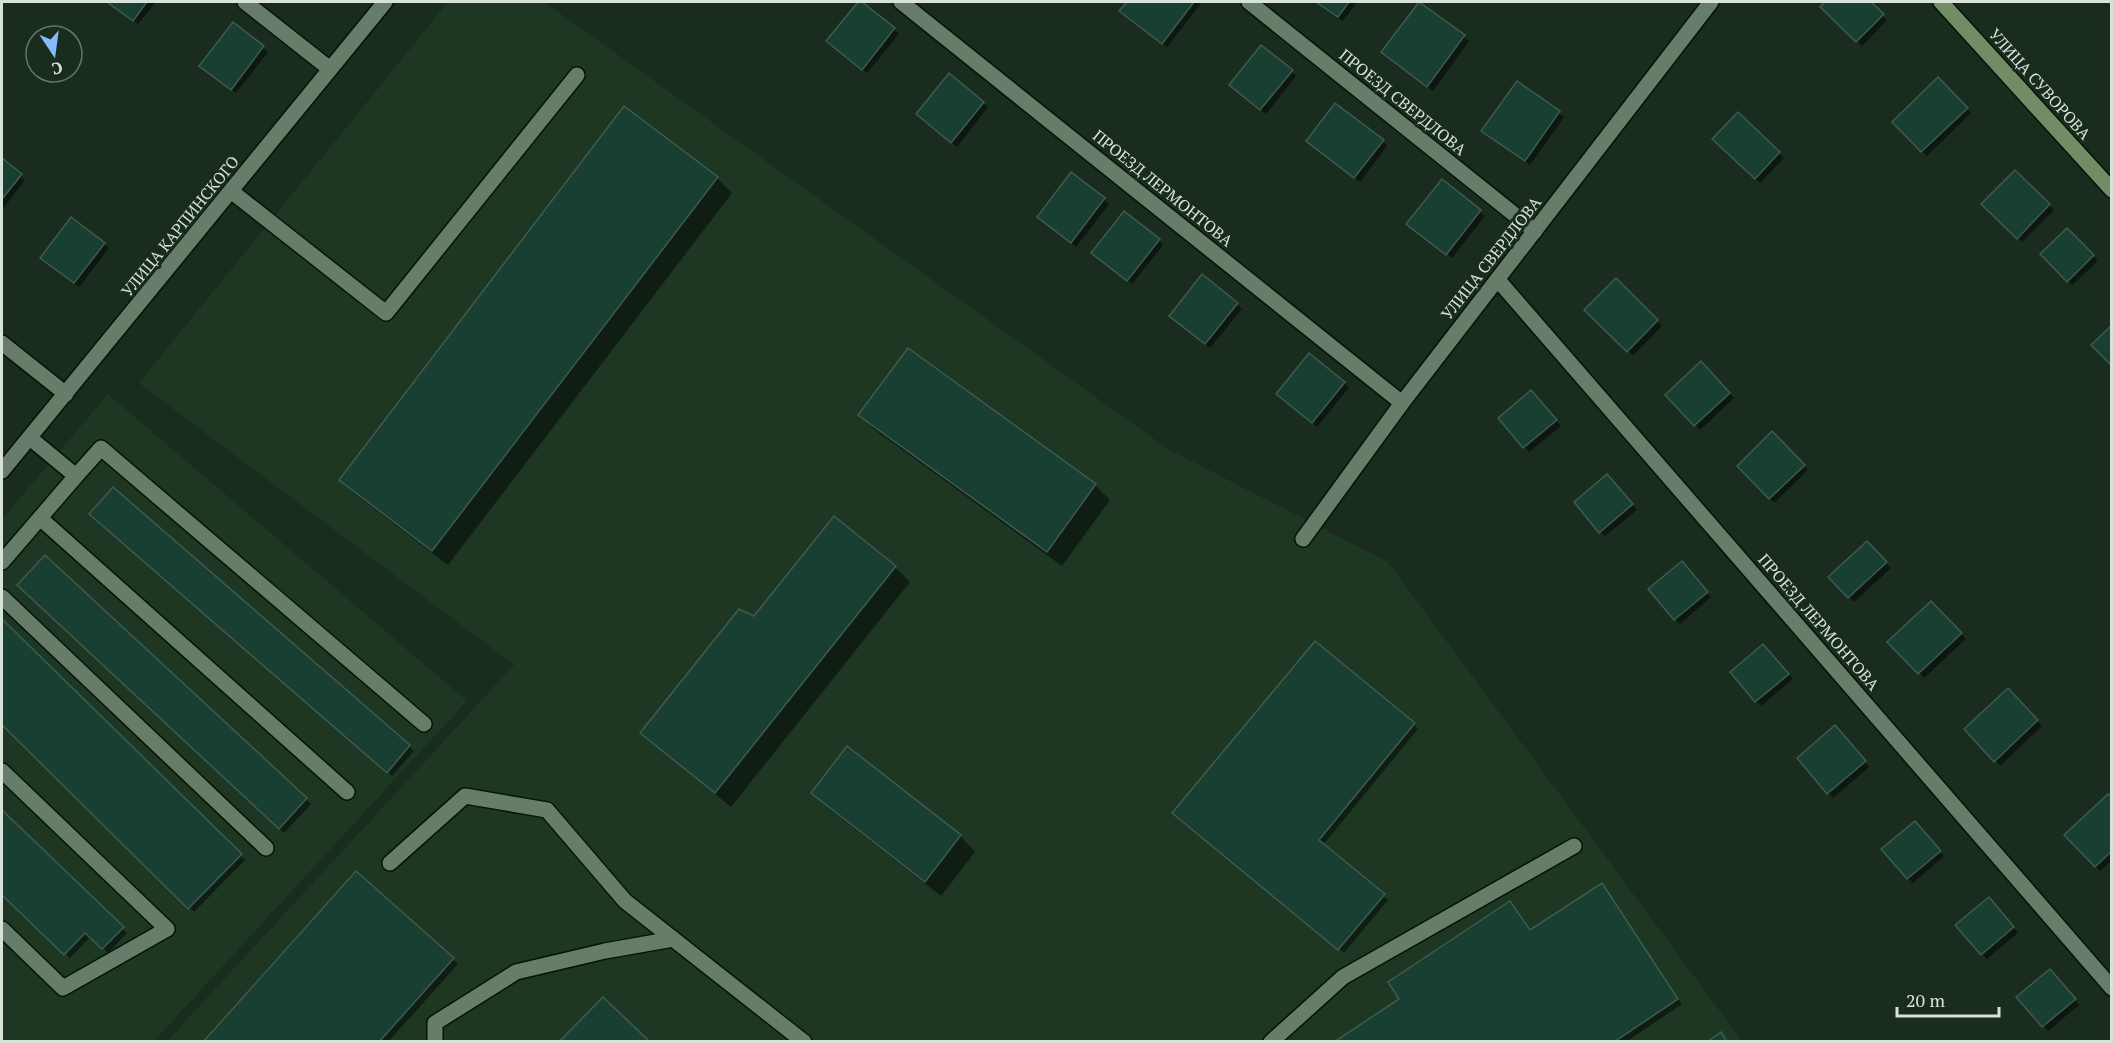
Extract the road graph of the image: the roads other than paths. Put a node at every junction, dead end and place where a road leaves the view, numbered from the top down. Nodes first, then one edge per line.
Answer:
1 (245, 2) edge
2 (385, 2) edge
3 (901, 2) edge
4 (1249, 2) edge
5 (1711, 2) edge
6 (1941, 2) edge
7 (330, 69) junction
8 (577, 75) dead end
9 (2112, 190) edge
10 (231, 191) junction
11 (1535, 231) junction
12 (1498, 280) junction
13 (2, 343) edge
14 (66, 394) junction
15 (1402, 403) junction
16 (30, 438) junction
17 (2, 471) edge
18 (76, 476) junction
19 (40, 518) junction
20 (1302, 539) dead end
21 (2, 562) edge
22 (2, 597) edge
23 (424, 724) dead end
24 (2, 771) edge
25 (347, 792) dead end
26 (1574, 846) dead end
27 (266, 848) dead end
28 (390, 863) dead end
29 (2, 929) edge
30 (673, 939) junction
31 (2112, 988) edge
32 (435, 1041) edge
33 (804, 1041) edge
34 (1271, 1041) edge

1 - 7 street
2 - 7 street, УЛИЦА КАРПИНСКОГО
3 - 15 street, ПРОЕЗД ЛЕРМОНТОВА
4 - 11 street, ПРОЕЗД СВЕРДЛОВА
5 - 11 street, УЛИЦА СВЕРДЛОВА
6 - 9 street, УЛИЦА СУВОРОВА
7 - 10 street, УЛИЦА КАРПИНСКОГО
8 - 10 street
10 - 14 street, УЛИЦА КАРПИНСКОГО
11 - 12 street, УЛИЦА СВЕРДЛОВА
12 - 15 street, УЛИЦА СВЕРДЛОВА
12 - 31 street, ПРОЕЗД ЛЕРМОНТОВА
13 - 14 street
14 - 16 street, УЛИЦА КАРПИНСКОГО
15 - 20 street, УЛИЦА СВЕРДЛОВА
16 - 17 street, УЛИЦА КАРПИНСКОГО
16 - 18 street
18 - 19 street
18 - 23 street
19 - 21 street
19 - 25 street
22 - 27 street
24 - 29 street
26 - 34 street
28 - 30 street
30 - 32 street
30 - 33 street

